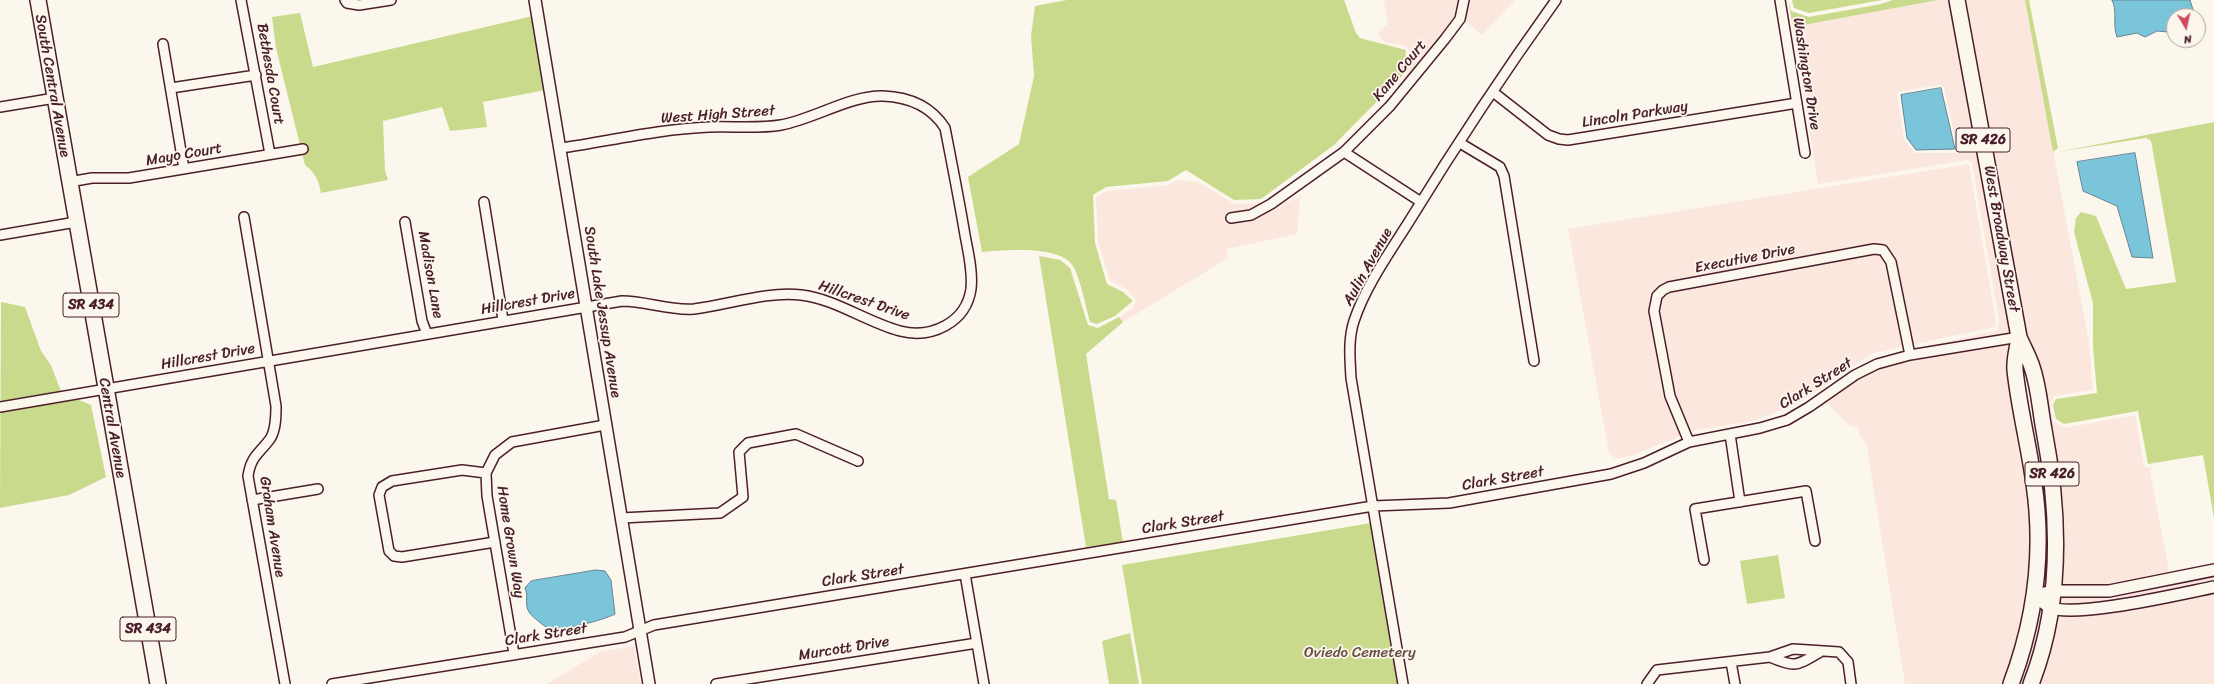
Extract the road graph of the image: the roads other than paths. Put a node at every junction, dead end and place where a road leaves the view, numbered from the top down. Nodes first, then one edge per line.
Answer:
1 (38, 0) edge
2 (241, 0) edge
3 (345, 0) edge
4 (391, 0) edge
5 (535, 0) edge
6 (1464, 0) edge
7 (1556, 0) edge
8 (1780, 0) edge
9 (1957, 0) edge
10 (163, 44) dead end
11 (256, 74) junction
12 (171, 88) junction
13 (1492, 92) junction
14 (55, 98) junction
15 (1797, 103) junction
16 (0, 107) edge
17 (1460, 142) junction
18 (561, 148) junction
19 (303, 149) dead end
20 (1344, 152) junction
21 (1805, 153) dead end
22 (270, 154) junction
23 (184, 168) junction
24 (68, 177) junction
25 (957, 189) joint
26 (484, 202) dead end
27 (1421, 202) junction
28 (244, 217) dead end
29 (1231, 218) dead end
30 (76, 222) junction
31 (406, 222) dead end
32 (0, 235) edge
33 (585, 306) junction
34 (503, 320) junction
35 (427, 334) junction
36 (2019, 337) junction
37 (1910, 355) junction
38 (270, 361) junction
39 (1534, 362) dead end
40 (106, 388) junction
41 (0, 407) edge
42 (605, 425) junction
43 (1730, 434) junction
44 (1689, 442) junction
45 (858, 461) dead end
46 (486, 473) junction
47 (318, 489) dead end
48 (252, 500) junction
49 (1740, 502) junction
50 (1373, 506) junction
51 (620, 518) junction
52 (1815, 541) dead end
53 (495, 542) junction
54 (1704, 560) dead end
55 (2214, 570) edge
56 (965, 574) junction
57 (2214, 587) edge
58 (2053, 590) junction
59 (2035, 595) junction
60 (2050, 607) junction
61 (639, 630) junction
62 (977, 643) junction
63 (1820, 652) junction
64 (514, 654) junction
65 (1770, 657) junction
66 (1731, 662) junction
67 (158, 684) edge
68 (285, 684) edge
69 (332, 684) edge
70 (649, 684) edge
71 (716, 684) edge
72 (984, 684) edge
73 (1403, 684) edge
74 (1647, 684) edge
75 (1735, 684) edge
76 (1851, 684) edge
77 (2011, 684) edge
78 (2031, 684) edge

1 - 14 main road, South Central Avenue / SR 434
2 - 11 street, Bethesda Court
3 - 4 street
5 - 18 street, South Lake Jessup Avenue
6 - 20 street, Kane Court
7 - 13 street, Aulin Avenue
8 - 15 street, Washington Drive
9 - 36 main road, West Broadway Street / SR 426
10 - 12 street
11 - 12 street
11 - 22 street, Bethesda Court
12 - 23 street
13 - 15 street, Lincoln Parkway
13 - 17 street, Aulin Avenue
14 - 16 street
14 - 24 main road, South Central Avenue / SR 434
15 - 21 street, Washington Drive
17 - 27 street, Aulin Avenue
17 - 39 street
18 - 25 street, West High Street
18 - 33 street, South Lake Jessup Avenue
19 - 22 street, Mayo Court
20 - 27 street
20 - 29 street, Kane Court
22 - 23 street, Mayo Court
23 - 24 street, Mayo Court
24 - 30 main road, Central Avenue / SR 434
25 - 33 street, Hillcrest Drive
26 - 34 street
27 - 50 street, Aulin Avenue
28 - 38 street, Graham Avenue
30 - 32 street
30 - 40 main road, Central Avenue / SR 434
31 - 35 street, Madison Lane
33 - 34 street, Hillcrest Drive
33 - 42 street, South Lake Jessup Avenue
34 - 35 street, Hillcrest Drive
35 - 38 street, Hillcrest Drive
36 - 37 street, Clark Street
36 - 58 main road, West Broadway Street / SR 426
36 - 59 main road, West Broadway Street / SR 426
37 - 43 street, Clark Street
37 - 44 street, Executive Drive
38 - 40 street, Hillcrest Drive
38 - 48 street, Graham Avenue
40 - 41 street, Hillcrest Drive
40 - 67 main road, Central Avenue / SR 434
42 - 46 street, Home Grown Way
42 - 51 street, South Lake Jessup Avenue
43 - 44 street, Clark Street
43 - 49 street
44 - 50 street, Clark Street
45 - 51 street
46 - 53 street, Home Grown Way
46 - 53 street
47 - 48 street
48 - 68 street, Graham Avenue
49 - 52 street
49 - 54 street
50 - 56 street, Clark Street
50 - 73 street, Aulin Avenue
51 - 61 street, South Lake Jessup Avenue
53 - 64 street, Home Grown Way
55 - 58 street
56 - 61 street, Clark Street
56 - 62 street
57 - 60 street
58 - 59 street
58 - 60 main road, West Broadway Street / SR 426
59 - 60 street
59 - 77 main road, West Broadway Street / SR 426
60 - 78 main road, West Broadway Street / SR 426
61 - 64 street, Clark Street
61 - 70 street, South Lake Jessup Avenue
62 - 71 street, Murcott Drive
62 - 72 street
63 - 65 street
63 - 65 street
63 - 76 street
64 - 69 street, Clark Street
65 - 66 street
66 - 74 street
66 - 75 street

